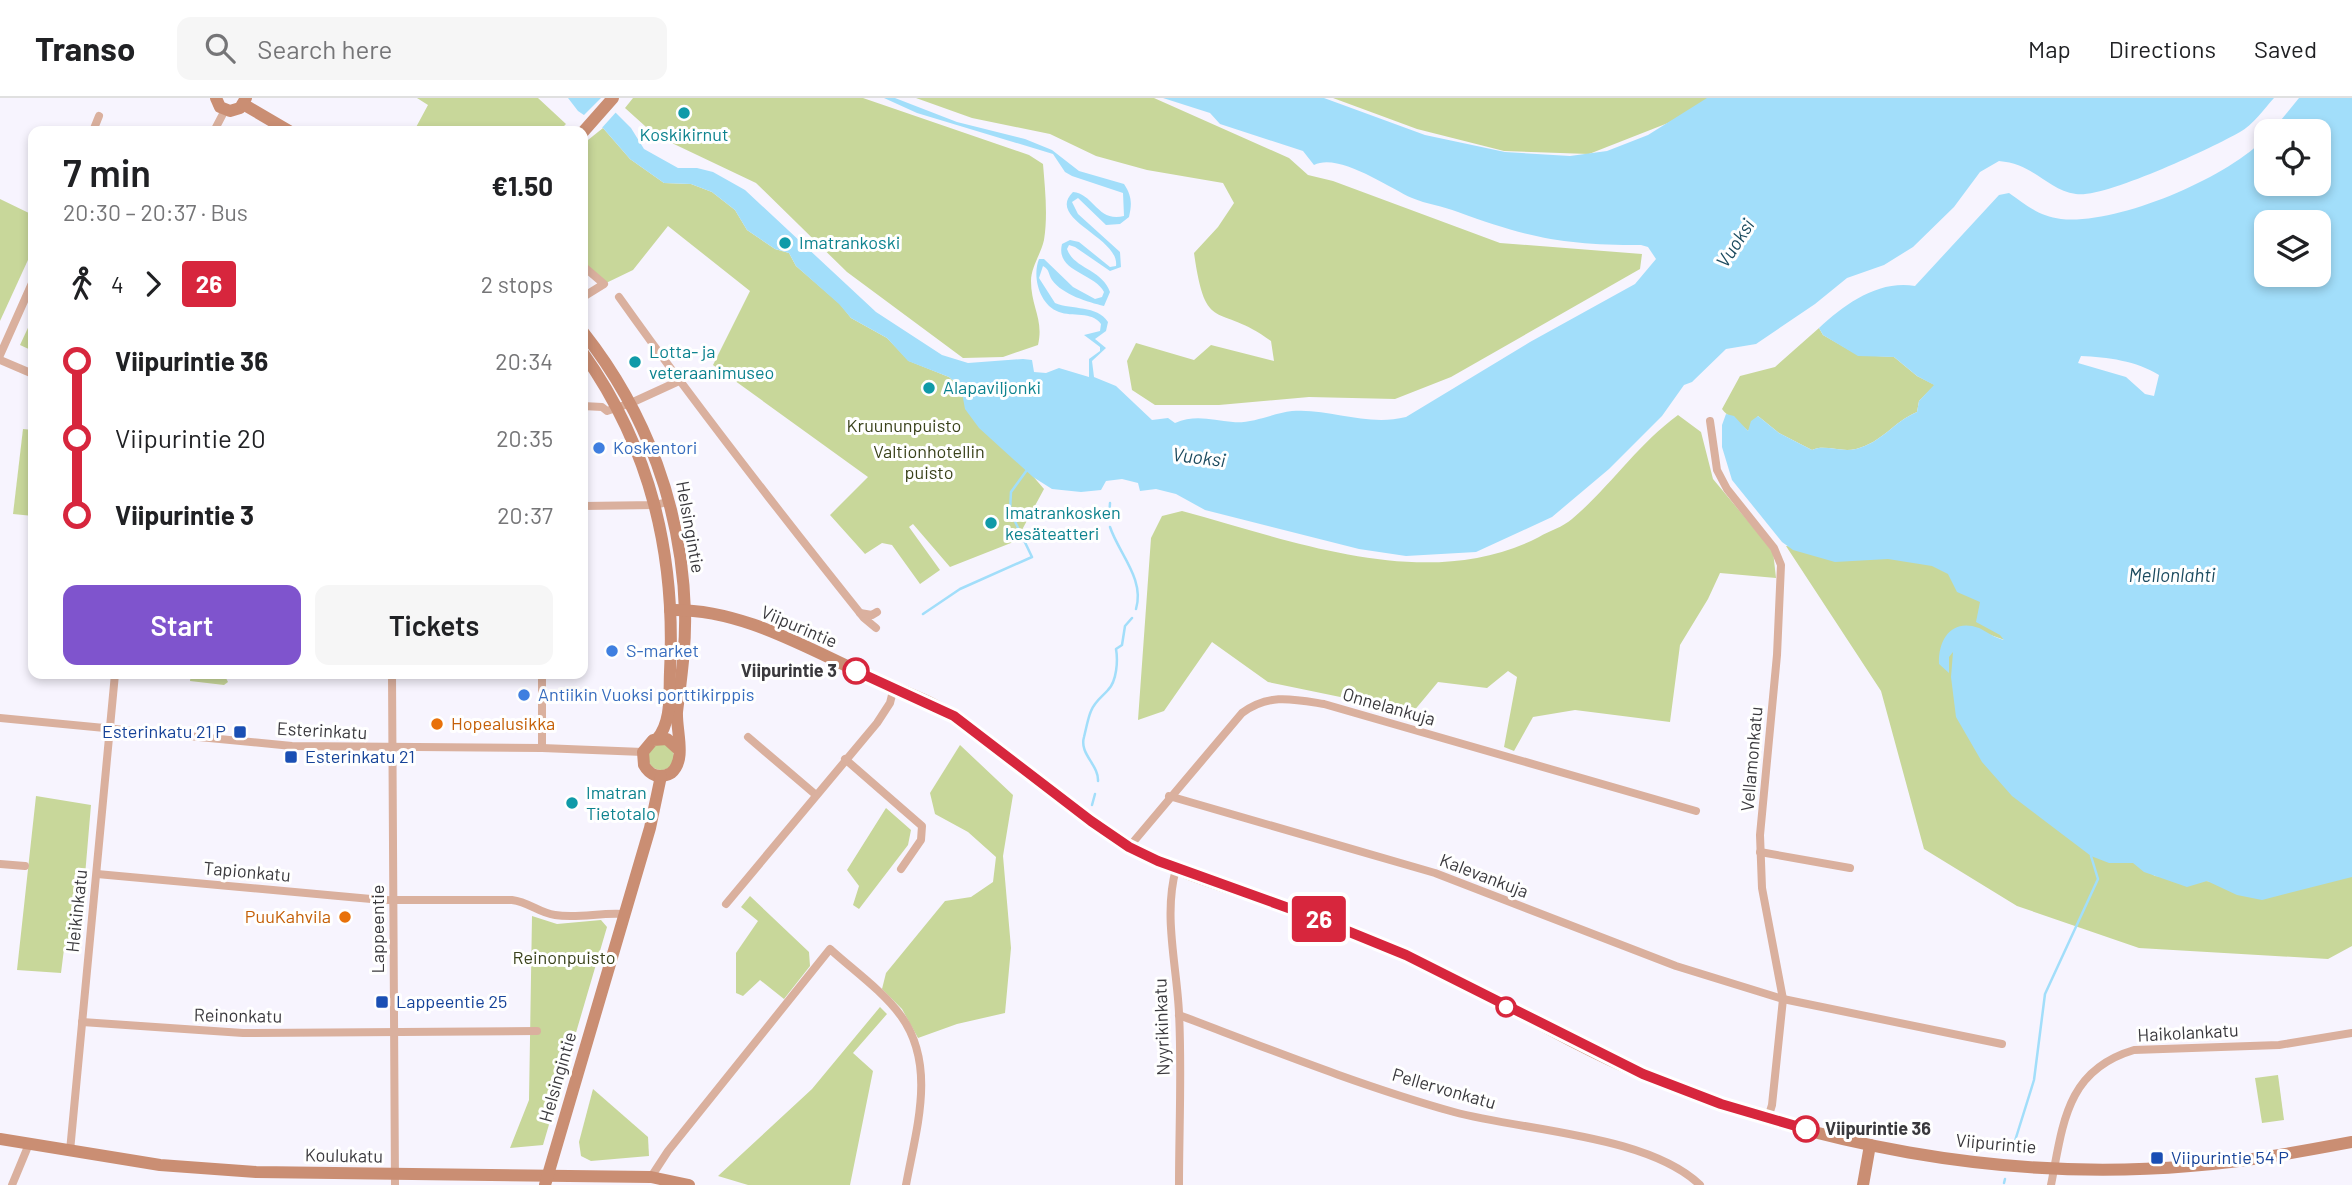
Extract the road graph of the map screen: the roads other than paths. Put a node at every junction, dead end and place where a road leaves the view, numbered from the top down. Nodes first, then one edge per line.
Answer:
1 (216, 98) edge
2 (613, 98) edge
3 (244, 101) edge
4 (225, 110) junction
5 (99, 116) dead end
6 (95, 126) edge
7 (217, 126) edge
8 (282, 126) edge
9 (588, 126) edge
10 (588, 270) edge
11 (28, 293) edge
12 (588, 294) edge
13 (619, 296) dead end
14 (588, 341) edge
15 (0, 357) edge
16 (588, 359) edge
17 (28, 371) edge
18 (679, 381) junction
19 (588, 406) edge
20 (625, 406) junction
21 (1710, 421) dead end
22 (670, 501) junction
23 (656, 505) junction
24 (588, 506) edge
25 (670, 610) junction
26 (685, 610) junction
27 (877, 612) dead end
28 (860, 613) junction
29 (876, 628) dead end
30 (115, 679) edge
31 (391, 679) edge
32 (542, 679) edge
33 (894, 687) junction
34 (0, 718) edge
35 (110, 729) junction
36 (748, 737) dead end
37 (657, 739) junction
38 (542, 748) junction
39 (394, 749) junction
40 (678, 749) junction
41 (643, 752) junction
42 (845, 759) junction
43 (661, 776) junction
44 (816, 795) junction
45 (1169, 796) junction
46 (1696, 811) dead end
47 (1129, 847) junction
48 (1760, 852) junction
49 (0, 864) edge
50 (25, 866) dead end
51 (1850, 867) dead end
52 (901, 869) dead end
53 (1176, 869) junction
54 (97, 874) junction
55 (394, 900) junction
56 (726, 904) dead end
57 (624, 914) junction
58 (1783, 999) junction
59 (1179, 1015) junction
60 (82, 1022) junction
61 (537, 1031) dead end
62 (2352, 1033) edge
63 (394, 1034) junction
64 (2002, 1044) dead end
65 (1768, 1118) junction
66 (0, 1139) edge
67 (2352, 1142) edge
68 (30, 1144) junction
69 (1870, 1145) junction
70 (70, 1151) junction
71 (2055, 1167) junction
72 (395, 1180) edge
73 (546, 1180) edge
74 (641, 1180) edge
75 (12, 1185) edge
76 (689, 1185) edge
77 (906, 1185) edge
78 (1179, 1185) edge
79 (1700, 1185) edge
80 (1863, 1185) edge
81 (2051, 1185) edge

1 - 4 main road
2 - 9 main road
3 - 4 main road
3 - 8 main road
4 - 7 street
5 - 6 street
10 - 12 street
11 - 15 street
13 - 18 street
14 - 20 main road, Helsingintie
15 - 17 street
16 - 20 main road, Helsingintie
18 - 20 street
18 - 28 street
19 - 20 street
20 - 22 main road, Helsingintie
20 - 23 main road, Helsingintie
21 - 48 street, Vellamonkatu
22 - 23 street
22 - 26 main road, Helsingintie
23 - 24 street
23 - 25 main road, Helsingintie
25 - 26 main road, Viipurintie
25 - 37 main road, Helsingintie
26 - 33 main road, Viipurintie
26 - 40 main road, Helsingintie
27 - 28 street
28 - 29 street
30 - 35 street, Heikinkatu
31 - 39 street, Lappeentie
32 - 38 street
33 - 42 street
33 - 47 main road, Viipurintie
34 - 35 street, Esterinkatu
35 - 39 street, Esterinkatu
35 - 54 street, Heikinkatu
36 - 44 street
37 - 40 main road
37 - 41 main road
38 - 39 street, Esterinkatu
38 - 41 street, Esterinkatu
39 - 55 street, Lappeentie
40 - 43 main road
41 - 43 main road
42 - 44 street
42 - 52 street
43 - 57 main road, Helsingintie
44 - 56 street
45 - 46 street, Onnelankuja
45 - 47 street, Onnelankuja
45 - 58 street, Kalevankuja
47 - 53 main road, Viipurintie
48 - 51 street
48 - 58 street, Vellamonkatu
49 - 50 street
53 - 59 street, Nyyrikinkatu
53 - 65 main road, Viipurintie
54 - 55 street, Tapionkatu
54 - 60 street, Heikinkatu
55 - 57 street, Tapionkatu
55 - 63 street, Lappeentie
57 - 73 main road, Helsingintie
58 - 64 street, Kalevankuja
58 - 65 street, Vellamonkatu
59 - 78 street, Nyyrikinkatu
59 - 79 street, Pellervonkatu
60 - 63 street, Reinonkatu
60 - 70 street, Heikinkatu
61 - 63 street, Reinonkatu
62 - 71 street, Haikolankatu
63 - 72 street, Lappeentie
65 - 69 main road, Viipurintie
66 - 68 main road, Koulukatu
67 - 71 main road, Viipurintie
68 - 70 main road, Koulukatu
68 - 75 street
69 - 71 main road, Viipurintie
69 - 80 main road
70 - 72 main road, Koulukatu
71 - 81 street, Haikolankatu
72 - 73 main road, Koulukatu
73 - 74 main road, Koulukatu
74 - 76 main road, Koulukatu
74 - 77 street

